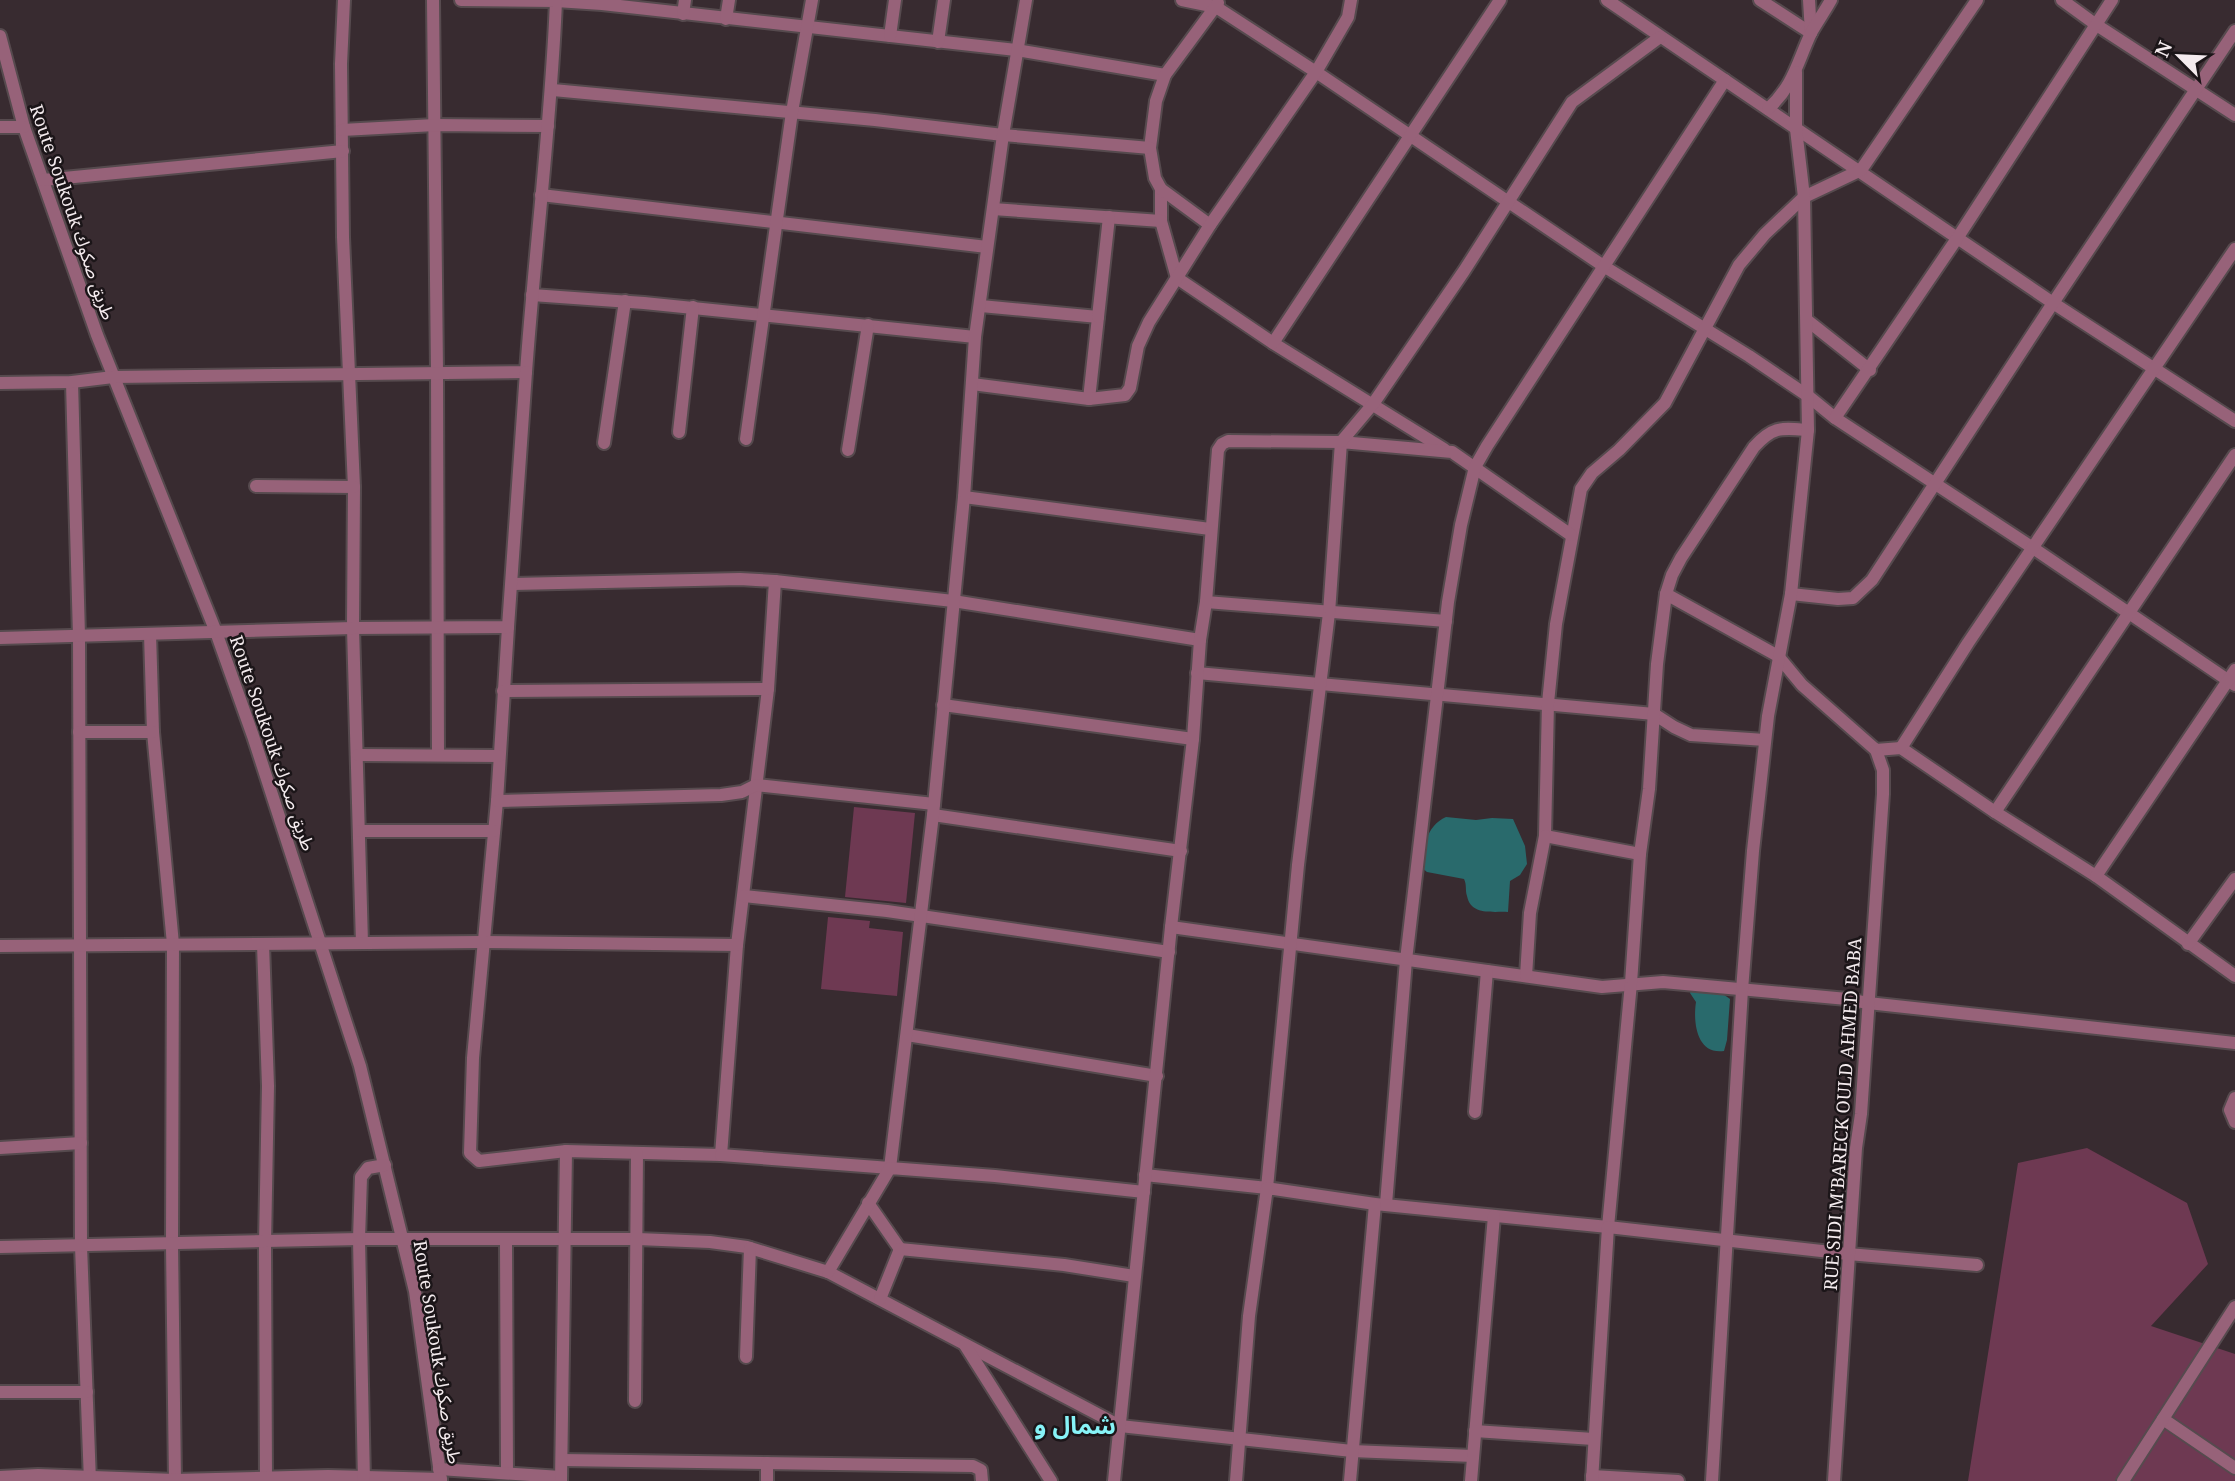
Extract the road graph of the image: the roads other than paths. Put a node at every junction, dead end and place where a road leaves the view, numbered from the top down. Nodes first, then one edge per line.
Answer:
1 (344, 0) edge
2 (433, 0) edge
3 (461, 0) edge
4 (685, 0) edge
5 (729, 0) edge
6 (811, 0) edge
7 (895, 0) edge
8 (944, 0) edge
9 (1026, 0) edge
10 (1182, 0) edge
11 (1350, 0) edge
12 (1500, 0) edge
13 (1607, 0) edge
14 (1760, 0) edge
15 (1809, 0) edge
16 (1831, 0) edge
17 (1977, 0) edge
18 (2062, 0) edge
19 (2112, 0) edge
20 (556, 1) edge
21 (602, 2) edge
22 (1218, 3) edge
23 (683, 14) junction
24 (726, 19) junction
25 (2095, 24) junction
26 (807, 27) junction
27 (2235, 31) edge
28 (1811, 33) junction
29 (0, 36) edge
30 (890, 36) junction
31 (1660, 37) junction
32 (938, 42) junction
33 (1016, 50) junction
34 (1316, 72) junction
35 (1796, 72) junction
36 (1165, 75) junction
37 (1725, 80) junction
38 (2195, 89) junction
39 (553, 90) junction
40 (1768, 109) junction
41 (792, 112) junction
42 (2235, 115) edge
43 (435, 125) junction
44 (548, 126) junction
45 (0, 127) edge
46 (24, 127) junction
47 (1796, 129) junction
48 (342, 130) junction
49 (1003, 135) junction
50 (1408, 136) junction
51 (1150, 148) junction
52 (343, 151) junction
53 (1861, 170) junction
54 (43, 180) junction
55 (1161, 189) junction
56 (541, 195) junction
57 (1804, 197) junction
58 (1509, 200) junction
59 (993, 209) junction
60 (1109, 217) junction
61 (1161, 221) junction
62 (776, 222) junction
63 (1210, 225) junction
64 (1958, 237) junction
65 (986, 247) junction
66 (2233, 257) edge
67 (1605, 267) junction
68 (1177, 278) junction
69 (531, 295) junction
70 (625, 301) junction
71 (2053, 303) junction
72 (981, 306) junction
73 (693, 307) junction
74 (764, 314) junction
75 (1098, 317) junction
76 (1808, 321) junction
77 (867, 326) junction
78 (1704, 329) junction
79 (975, 338) junction
80 (1273, 343) junction
81 (2153, 368) junction
82 (1870, 369) junction
83 (438, 372) junction
84 (526, 372) junction
85 (350, 374) junction
86 (113, 377) junction
87 (72, 382) junction
88 (0, 383) edge
89 (972, 384) junction
90 (1808, 396) junction
91 (1089, 399) junction
92 (1373, 404) junction
93 (1835, 418) junction
94 (2235, 421) edge
95 (1808, 430) junction
96 (679, 432) dead end
97 (746, 439) dead end
98 (1341, 442) junction
99 (604, 443) dead end
100 (848, 450) dead end
101 (1447, 451) junction
102 (2235, 455) edge
103 (1475, 467) junction
104 (1937, 484) junction
105 (256, 486) dead end
106 (354, 487) junction
107 (964, 498) junction
108 (1210, 529) junction
109 (1571, 535) junction
110 (2033, 548) junction
111 (775, 581) junction
112 (513, 584) junction
113 (1666, 594) junction
114 (1791, 594) junction
115 (953, 601) junction
116 (1206, 602) junction
117 (1329, 613) junction
118 (2129, 613) junction
119 (1446, 621) junction
120 (437, 627) junction
121 (508, 627) junction
122 (353, 628) junction
123 (216, 632) junction
124 (150, 634) junction
125 (79, 636) junction
126 (0, 638) edge
127 (1200, 639) junction
128 (1778, 656) junction
129 (1197, 673) junction
130 (2233, 679) edge
131 (1320, 685) junction
132 (768, 689) junction
133 (503, 691) junction
134 (1437, 694) junction
135 (1548, 703) junction
136 (943, 705) junction
137 (1654, 714) junction
138 (79, 732) junction
139 (153, 733) junction
140 (1193, 739) junction
141 (1765, 740) junction
142 (1901, 747) junction
143 (1876, 750) junction
144 (358, 755) junction
145 (438, 755) junction
146 (499, 756) junction
147 (756, 785) junction
148 (497, 801) junction
149 (933, 809) junction
150 (1995, 811) junction
151 (360, 831) junction
152 (494, 831) junction
153 (1545, 836) junction
154 (1181, 851) junction
155 (1640, 854) junction
156 (2096, 876) junction
157 (2235, 879) edge
158 (744, 896) junction
159 (921, 917) junction
160 (1171, 927) junction
161 (482, 942) junction
162 (319, 943) junction
163 (362, 943) junction
164 (1290, 943) junction
165 (80, 944) junction
166 (173, 944) junction
167 (263, 944) junction
168 (2188, 944) junction
169 (737, 945) junction
170 (0, 946) edge
171 (1169, 952) junction
172 (1406, 960) junction
173 (1488, 971) junction
174 (1526, 976) junction
175 (2235, 976) edge
176 (1631, 983) junction
177 (1742, 990) junction
178 (1868, 1003) junction
179 (908, 1035) junction
180 (2235, 1044) edge
181 (1157, 1076) junction
182 (2235, 1098) edge
183 (1475, 1112) dead end
184 (2235, 1122) edge
185 (81, 1143) junction
186 (0, 1148) edge
187 (566, 1151) junction
188 (637, 1153) junction
189 (721, 1155) junction
190 (385, 1165) junction
191 (890, 1168) junction
192 (1145, 1175) junction
193 (1267, 1188) junction
194 (1144, 1192) junction
195 (868, 1203) junction
196 (1381, 1204) junction
197 (1494, 1216) junction
198 (1608, 1227) junction
199 (638, 1239) junction
200 (359, 1240) junction
201 (565, 1240) junction
202 (1727, 1240) junction
203 (404, 1241) junction
204 (506, 1241) junction
205 (264, 1243) junction
206 (172, 1244) junction
207 (81, 1246) junction
208 (0, 1247) edge
209 (750, 1248) junction
210 (900, 1249) junction
211 (1849, 1254) junction
212 (1977, 1265) dead end
213 (828, 1272) junction
214 (1134, 1276) junction
215 (880, 1299) junction
216 (2235, 1307) edge
217 (964, 1343) junction
218 (746, 1357) dead end
219 (0, 1392) edge
220 (87, 1392) junction
221 (635, 1401) dead end
222 (2163, 1419) junction
223 (1120, 1426) junction
224 (1475, 1431) junction
225 (1593, 1439) junction
226 (1240, 1440) junction
227 (1352, 1451) junction
228 (1473, 1457) junction
229 (562, 1460) junction
230 (767, 1463) junction
231 (2235, 1468) edge
232 (507, 1473) junction
233 (0, 1477) edge
234 (440, 1477) edge
235 (1592, 1478) edge
236 (90, 1479) edge
237 (364, 1479) edge
238 (561, 1479) edge
239 (266, 1480) edge
240 (175, 1481) edge
241 (767, 1481) edge
242 (982, 1481) edge
243 (1051, 1481) edge
244 (1114, 1481) edge
245 (1236, 1481) edge
246 (1350, 1481) edge
247 (1471, 1481) edge
248 (1678, 1481) edge
249 (1712, 1481) edge
250 (1834, 1481) edge
251 (2123, 1481) edge

1 - 48 street
2 - 43 street
3 - 20 street
4 - 23 street
5 - 24 street
6 - 26 street
7 - 30 street
8 - 32 street
9 - 33 street
10 - 22 street
11 - 34 street
12 - 50 street
13 - 31 street
14 - 28 street
15 - 28 street
16 - 28 street
17 - 53 street
18 - 25 street
19 - 25 street
20 - 21 street
20 - 39 street
21 - 23 street
22 - 34 street
22 - 36 street
23 - 24 street
24 - 26 street
25 - 38 street
25 - 64 street
26 - 30 street
26 - 41 street
27 - 38 street
28 - 35 street
29 - 46 street, Route Soukouk طريق صكوك
30 - 32 street
31 - 37 street
31 - 58 street
32 - 33 street
33 - 36 street
33 - 49 street
34 - 50 street
34 - 63 street
35 - 40 street
35 - 47 street
36 - 51 street
37 - 40 street
37 - 67 street
38 - 42 street
38 - 71 street
39 - 41 street
39 - 44 street
40 - 47 street
41 - 49 street
41 - 62 street
43 - 44 street
43 - 48 street
43 - 83 street
44 - 56 street
45 - 46 street
46 - 54 street, Route Soukouk طريق صكوك
47 - 53 street
47 - 57 street
48 - 52 street
49 - 51 street
49 - 59 street
50 - 58 street
50 - 80 street
51 - 55 street
52 - 54 street
52 - 85 street
53 - 57 street
53 - 64 street
54 - 86 street, Route Soukouk طريق صكوك
55 - 61 street
55 - 63 street
56 - 62 street
56 - 69 street
57 - 76 street
57 - 78 street
58 - 67 street
58 - 92 street
59 - 60 street
59 - 65 street
60 - 61 street
60 - 75 street
61 - 68 street
62 - 65 street
62 - 74 street
63 - 68 street
64 - 71 street
64 - 82 street
65 - 72 street
66 - 81 street
67 - 78 street
67 - 103 street
68 - 80 street
68 - 91 street
69 - 70 street
69 - 84 street
70 - 73 street
70 - 99 street
71 - 81 street
71 - 104 street
72 - 75 street
72 - 79 street
73 - 74 street
73 - 96 street
74 - 77 street
74 - 97 street
75 - 91 street
76 - 82 street
76 - 90 street
77 - 79 street
77 - 100 street
78 - 90 street
78 - 109 street
79 - 89 street
80 - 92 street
81 - 94 street
81 - 110 street
82 - 93 street
83 - 84 street
83 - 85 street
83 - 120 street
84 - 112 street
85 - 86 street
85 - 106 street
86 - 87 street
86 - 123 street, Route Soukouk طريق صكوك
87 - 88 street
87 - 125 street
89 - 91 street
89 - 107 street
90 - 93 street
90 - 95 street
92 - 98 street
92 - 101 street
93 - 104 street
95 - 113 street
95 - 114 street
98 - 101 street
98 - 108 street
98 - 117 street
101 - 103 street
102 - 118 street
103 - 109 street
103 - 119 street
104 - 110 street
104 - 114 street
105 - 106 street
106 - 122 street
107 - 108 street
107 - 115 street
108 - 116 street
109 - 135 street
110 - 118 street
110 - 142 street
111 - 112 street
111 - 115 street
111 - 132 street
112 - 121 street
113 - 128 street
113 - 137 street
114 - 128 street
115 - 127 street
115 - 136 street
116 - 117 street
116 - 127 street
117 - 119 street
117 - 131 street
118 - 130 street
118 - 150 street
119 - 134 street
120 - 121 street
120 - 122 street
120 - 145 street
121 - 133 street
122 - 123 street
122 - 144 street
123 - 124 street
123 - 162 street, Route Soukouk طريق صكوك
124 - 125 street
124 - 139 street
125 - 126 street
125 - 138 street
127 - 129 street
128 - 141 street
128 - 143 street
129 - 131 street
129 - 140 street
130 - 156 street
131 - 134 street
131 - 164 street
132 - 133 street
132 - 147 street
133 - 146 street
134 - 135 street
134 - 172 street
135 - 137 street
135 - 153 street
136 - 140 street
136 - 149 street
137 - 141 street
137 - 155 street
138 - 139 street
138 - 165 street
139 - 166 street
140 - 154 street
141 - 177 street
142 - 143 street
142 - 150 street
143 - 178 street, RUE SIDI M'BARECK OULD AHMED BABA
144 - 145 street
144 - 151 street
145 - 146 street
146 - 148 street
147 - 148 street
147 - 149 street
147 - 158 street
148 - 152 street
149 - 154 street
149 - 159 street
150 - 156 street
151 - 152 street
151 - 163 street
152 - 161 street
153 - 155 street
153 - 174 street
154 - 160 street
155 - 176 street
156 - 168 street
157 - 168 street
158 - 159 street
158 - 169 street
159 - 171 street
159 - 179 street
160 - 164 street
160 - 171 street
161 - 163 street
161 - 169 street
161 - 187 street
162 - 163 street
162 - 167 street
162 - 190 street, Route Soukouk طريق صكوك
164 - 172 street
164 - 193 street
165 - 166 street
165 - 170 street
165 - 185 street
166 - 167 street
166 - 206 street
167 - 205 street
168 - 175 street
169 - 189 street
171 - 181 street
172 - 173 street
172 - 196 street
173 - 174 street
173 - 183 street
174 - 176 street
176 - 177 street
176 - 198 street
177 - 178 street
177 - 202 street
178 - 180 street
178 - 211 street, RUE SIDI M'BARECK OULD AHMED BABA
179 - 181 street
179 - 191 street
181 - 192 street
182 - 184 street
185 - 186 street
185 - 207 street
187 - 188 street
187 - 201 street
188 - 189 street
188 - 199 street
189 - 191 street
190 - 200 street
190 - 203 street, Route Soukouk طريق صكوك
191 - 194 street
191 - 195 street
192 - 193 street
192 - 194 street
193 - 196 street
193 - 226 street
194 - 214 street
195 - 210 street
195 - 213 street
196 - 197 street
196 - 227 street
197 - 198 street
197 - 224 street
198 - 202 street
198 - 225 street
199 - 201 street
199 - 209 street
199 - 221 street
200 - 203 street
200 - 205 street
200 - 237 street
201 - 204 street
201 - 229 street
202 - 211 street
202 - 249 street
203 - 204 street
203 - 234 street, Route Soukouk طريق صكوك
204 - 232 street
205 - 206 street
205 - 239 street
206 - 207 street
206 - 240 street
207 - 208 street
207 - 220 street
209 - 213 street
209 - 218 street
210 - 214 street
210 - 215 street
211 - 212 street
211 - 250 street, RUE SIDI M'BARECK OULD AHMED BABA
213 - 215 street
214 - 223 street
215 - 217 street
216 - 222 street
217 - 223 street
217 - 243 street
219 - 220 street
220 - 236 street
222 - 231 street
222 - 251 street
223 - 226 street
223 - 244 street
224 - 225 street
224 - 228 street
225 - 235 street
226 - 227 street
226 - 245 street
227 - 228 street
227 - 246 street
228 - 247 street
229 - 230 street
229 - 238 street
230 - 241 street
230 - 242 street
232 - 234 street
232 - 238 street
233 - 236 street
234 - 237 street
235 - 248 street
236 - 240 street
237 - 239 street
239 - 240 street

